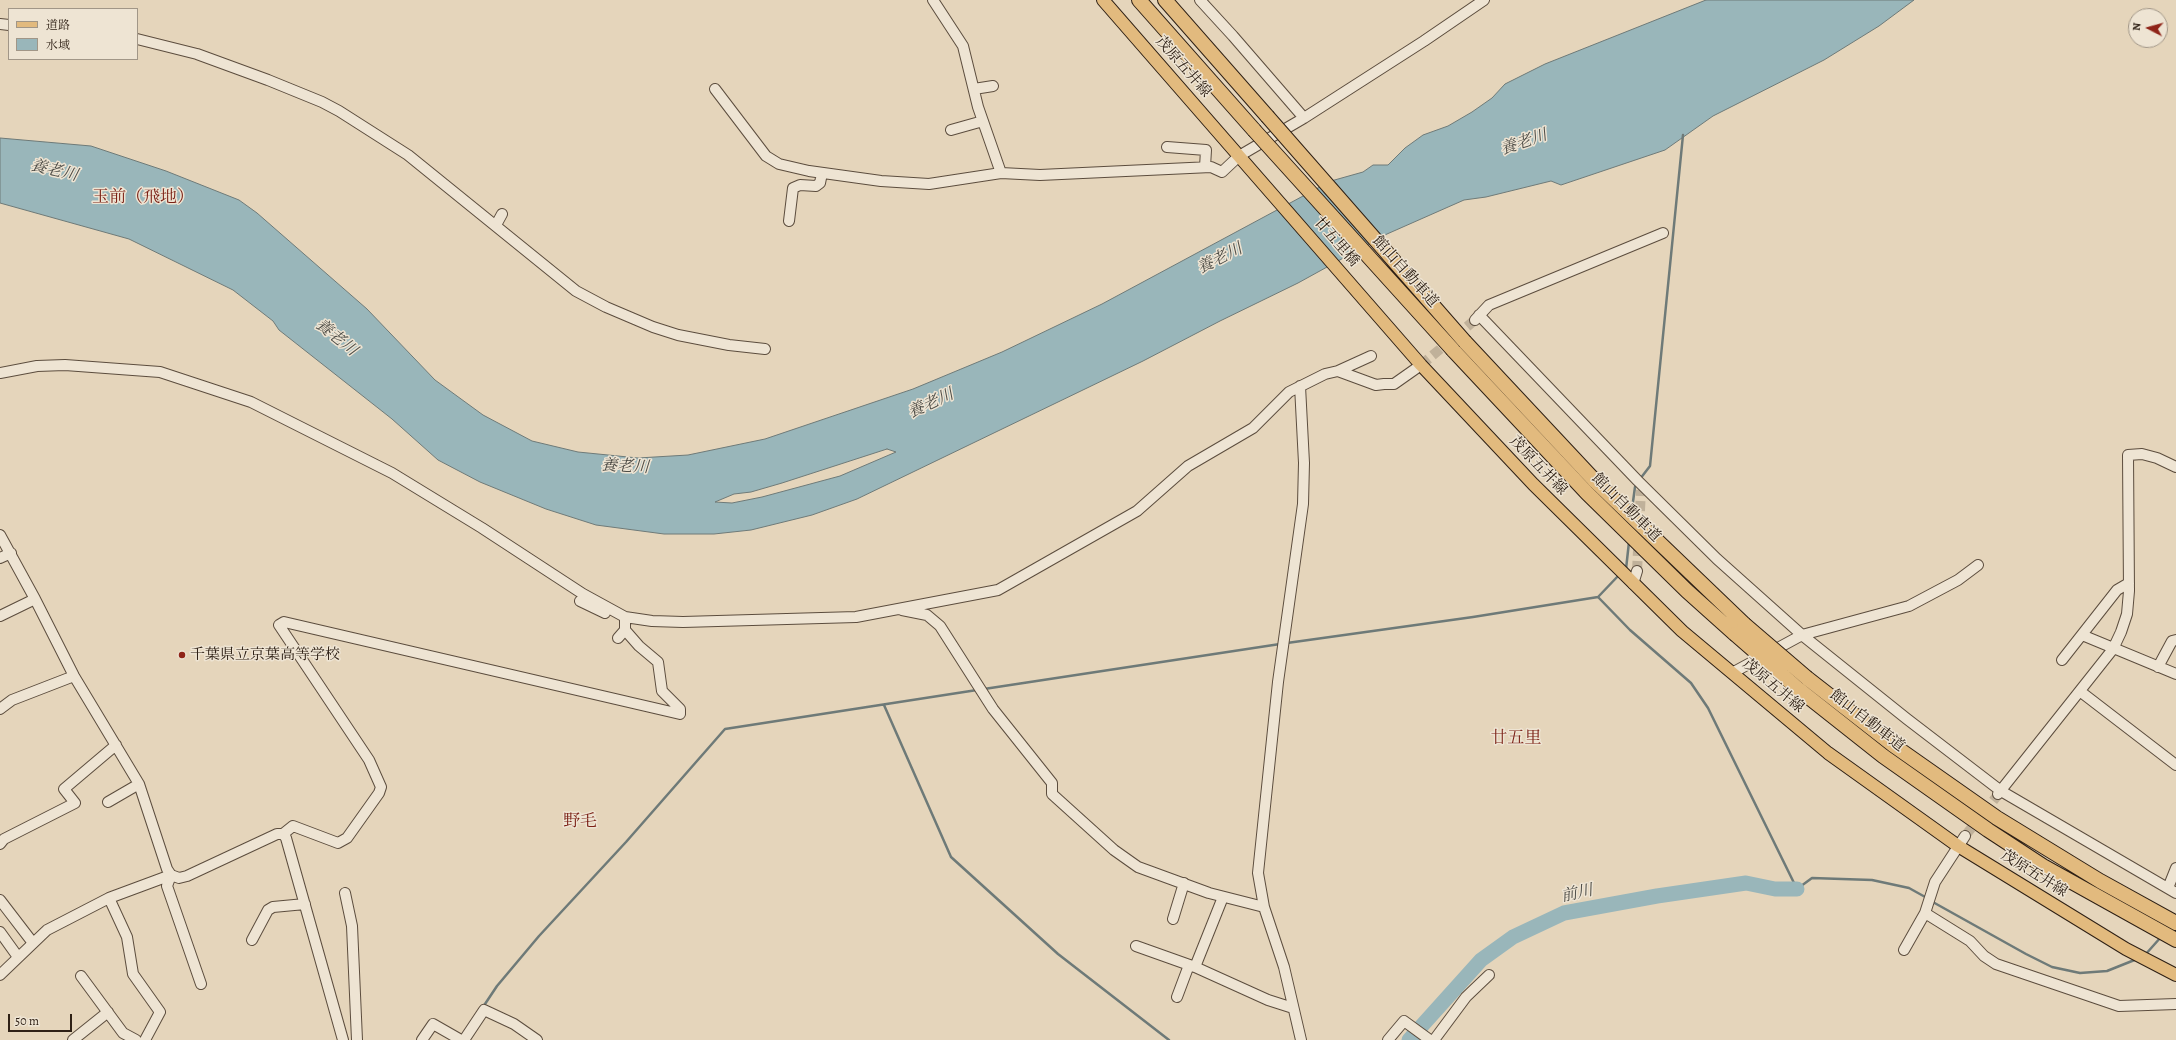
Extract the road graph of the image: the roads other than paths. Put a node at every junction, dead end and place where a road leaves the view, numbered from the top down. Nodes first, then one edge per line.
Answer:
1 (932, 0) edge
2 (1103, 0) edge
3 (1139, 0) edge
4 (1165, 0) edge
5 (1200, 0) edge
6 (1484, 0) edge
7 (138, 39) edge
8 (993, 86) dead end
9 (715, 89) dead end
10 (974, 89) junction
11 (1304, 118) junction
12 (983, 121) junction
13 (951, 130) dead end
14 (1168, 147) dead end
15 (1239, 156) junction
16 (1205, 167) junction
17 (822, 173) junction
18 (1001, 173) junction
19 (502, 214) dead end
20 (789, 221) dead end
21 (496, 225) junction
22 (1663, 233) dead end
23 (765, 348) dead end
24 (1408, 349) joint
25 (1371, 356) dead end
26 (1421, 365) junction
27 (1338, 371) junction
28 (0, 373) edge
29 (1300, 386) junction
30 (2176, 467) edge
31 (0, 535) edge
32 (11, 553) junction
33 (0, 558) edge
34 (1978, 564) dead end
35 (1637, 571) tunnel mouth
36 (2128, 583) junction
37 (1633, 584) junction
38 (35, 599) junction
39 (580, 602) dead end
40 (898, 609) junction
41 (0, 616) edge
42 (625, 623) junction
43 (1740, 629) junction
44 (1802, 635) junction
45 (2082, 635) junction
46 (618, 638) dead end
47 (2176, 640) edge
48 (2113, 649) junction
49 (2062, 660) dead end
50 (2158, 667) junction
51 (1732, 673) junction
52 (2176, 674) edge
53 (74, 676) junction
54 (2081, 692) junction
55 (0, 709) edge
56 (116, 745) junction
57 (2176, 765) edge
58 (139, 784) junction
59 (1999, 793) junction
60 (108, 802) dead end
61 (283, 834) junction
62 (1965, 836) tunnel mouth
63 (0, 844) edge
64 (1958, 846) junction
65 (2176, 868) edge
66 (171, 875) junction
67 (1184, 883) junction
68 (2172, 890) edge
69 (345, 893) dead end
70 (1223, 896) junction
71 (109, 898) junction
72 (0, 900) edge
73 (305, 904) junction
74 (1264, 907) junction
75 (1925, 913) junction
76 (1173, 919) dead end
77 (2176, 923) edge
78 (0, 932) edge
79 (252, 940) dead end
80 (2176, 940) edge
81 (33, 942) junction
82 (1136, 946) dead end
83 (1904, 950) dead end
84 (18, 957) junction
85 (1192, 966) junction
86 (0, 975) edge
87 (1489, 975) dead end
88 (2176, 975) edge
89 (81, 976) dead end
90 (201, 984) dead end
91 (1177, 997) dead end
92 (2176, 1004) edge
93 (1293, 1008) junction
94 (108, 1012) junction
95 (73, 1040) edge
96 (136, 1040) edge
97 (145, 1040) edge
98 (343, 1040) edge
99 (357, 1040) edge
100 (422, 1040) edge
101 (461, 1040) edge
102 (464, 1040) edge
103 (537, 1040) edge
104 (1301, 1040) edge
105 (1388, 1040) edge
106 (1430, 1040) edge
107 (1434, 1040) edge

1 - 10 street
2 - 15 main road, 茂原五井線
3 - 43 highway, 館山自動車道, bridge
4 - 43 highway, 館山自動車道, bridge
5 - 11 street
6 - 11 street
7 - 21 street
8 - 10 street
9 - 17 street
10 - 12 street
11 - 15 street
12 - 13 street
12 - 18 street
14 - 16 street
15 - 16 street
15 - 24 main road, 廿五里橋
16 - 18 street
17 - 18 street
17 - 20 street
19 - 21 street
21 - 23 street
22 - 44 street
24 - 26 main road, 茂原五井線
25 - 27 street
26 - 27 street
26 - 37 main road, 茂原五井線
27 - 29 street
28 - 42 street
29 - 40 street
29 - 74 street
30 - 36 street
31 - 32 street
32 - 33 street
32 - 38 street
34 - 44 street
35 - 37 street
36 - 45 street
36 - 48 street
37 - 51 main road, 茂原五井線
38 - 41 street
38 - 53 street
39 - 42 street
40 - 42 street
40 - 67 street
42 - 46 street
42 - 61 street
43 - 77 highway, 館山自動車道, bridge
43 - 80 highway, 館山自動車道, bridge
44 - 51 street
44 - 59 street
45 - 48 street
45 - 49 street
47 - 50 street
48 - 50 street
48 - 54 street
50 - 52 street
51 - 64 main road, 茂原五井線
53 - 55 street
53 - 56 street
54 - 57 street
54 - 59 street
56 - 58 street
56 - 63 street
58 - 60 street
58 - 66 street
59 - 68 street
61 - 66 street
61 - 73 street
62 - 64 street
64 - 75 street
64 - 88 main road, 茂原五井線
65 - 68 street
66 - 71 street
66 - 90 street
67 - 70 street
67 - 76 street
69 - 99 street
70 - 74 street
70 - 85 street
71 - 81 street
71 - 97 street
72 - 81 street
73 - 79 street
73 - 98 street
74 - 93 street
75 - 83 street
75 - 92 street
78 - 84 street
81 - 84 street
82 - 85 street
84 - 86 street
85 - 91 street
85 - 93 street
87 - 107 street
89 - 94 street
93 - 104 street
94 - 95 street
94 - 96 street
100 - 101 street
102 - 103 street
105 - 106 street

